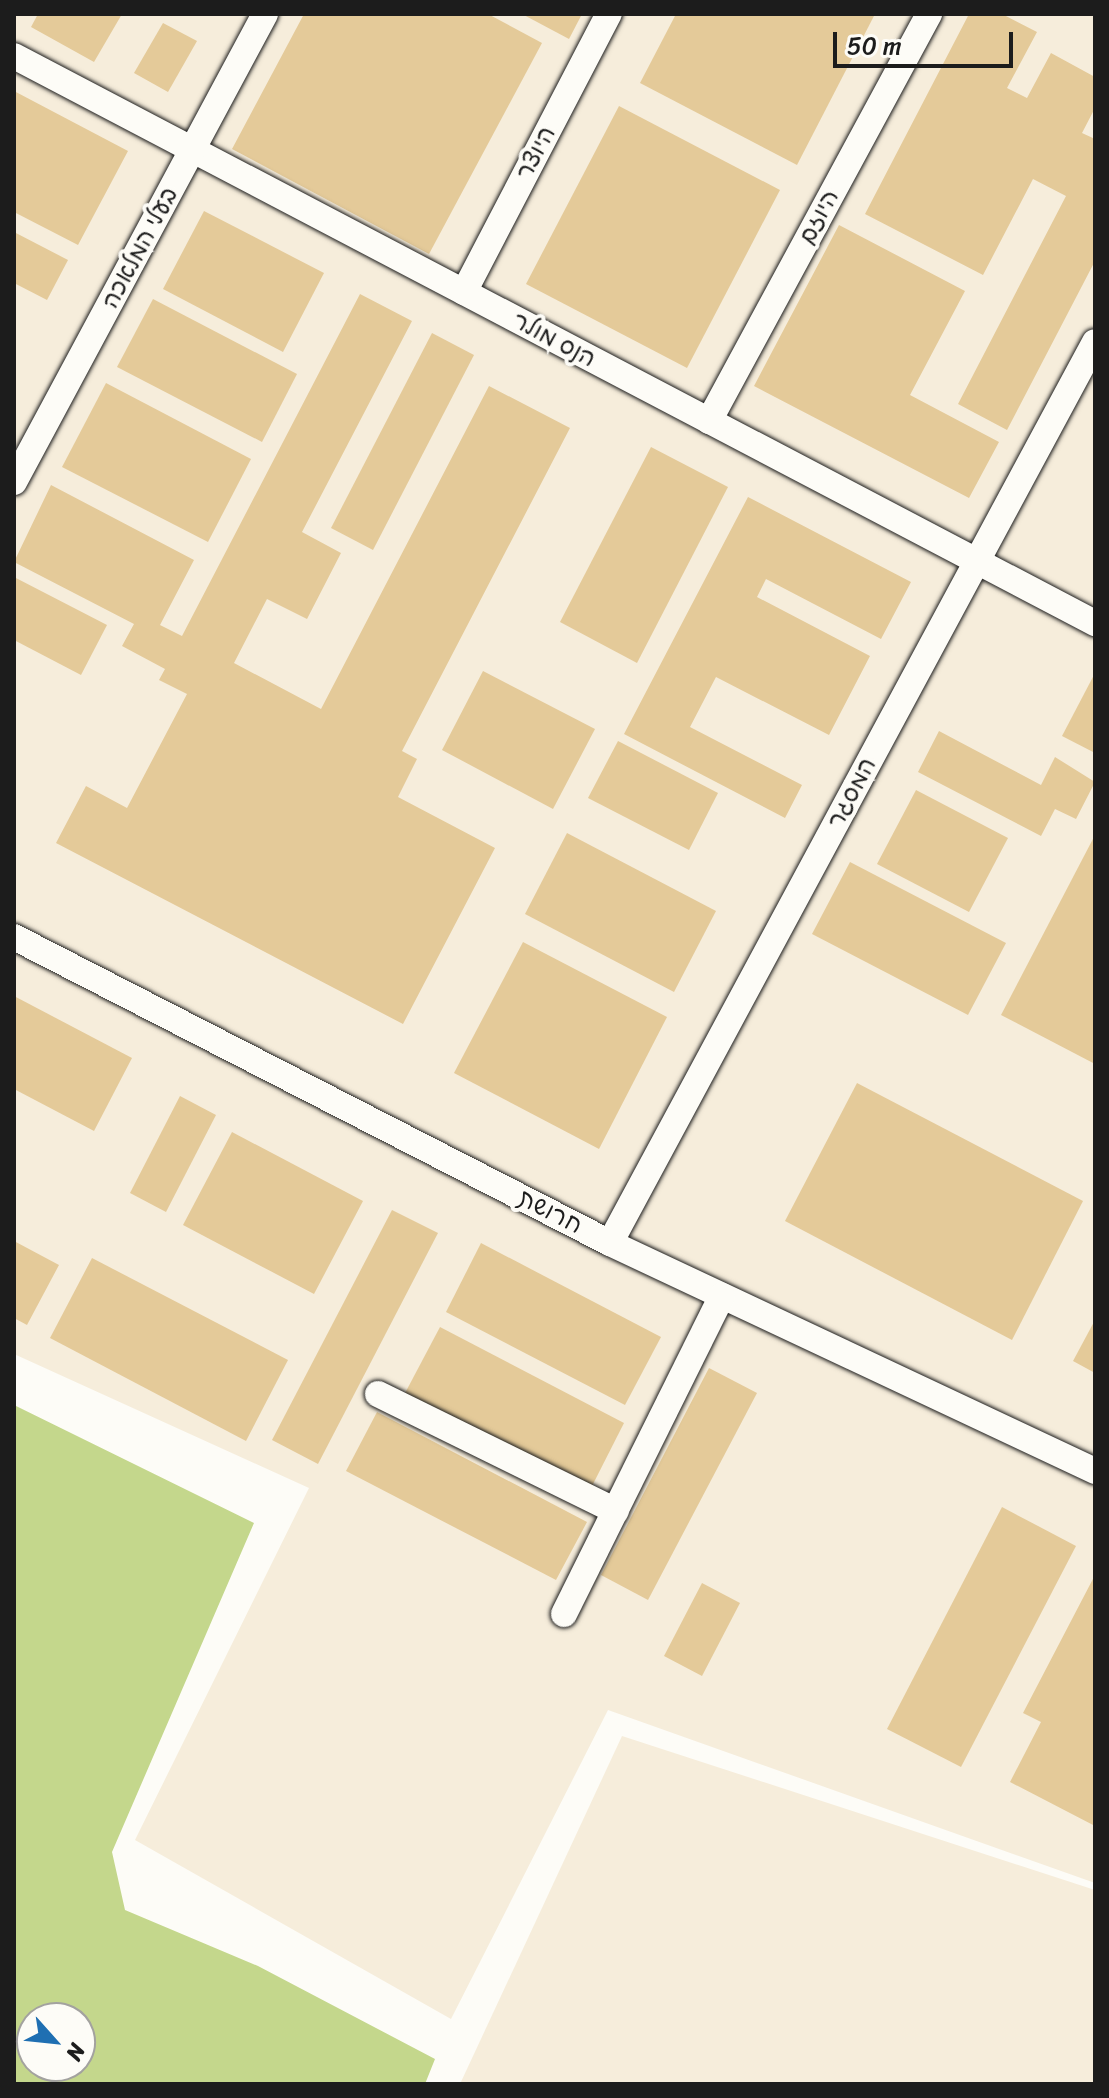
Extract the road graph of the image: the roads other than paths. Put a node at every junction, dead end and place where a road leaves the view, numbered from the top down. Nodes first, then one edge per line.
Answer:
1 (265, 14) edge
2 (609, 14) edge
3 (929, 14) edge
4 (14, 56) edge
5 (193, 151) junction
6 (464, 292) junction
7 (1095, 342) edge
8 (709, 421) junction
9 (14, 482) edge
10 (977, 561) junction
11 (1095, 623) edge
12 (14, 937) edge
13 (610, 1243) junction
14 (722, 1296) junction
15 (378, 1394) dead end
16 (1095, 1471) edge
17 (616, 1511) junction
18 (564, 1614) dead end

1 - 5 street, בעלי המלאכה
2 - 6 street, היוצר
3 - 8 street, היוזם
4 - 5 street, הנס מולר
5 - 6 street, הנס מולר
5 - 9 street, בעלי המלאכה
6 - 8 street, הנס מולר
7 - 10 street, המסגר
8 - 10 street, הנס מולר
10 - 11 street, הנס מולר
10 - 13 street, המסגר
12 - 13 street, חרושת
13 - 14 street, חרושת
14 - 16 street, חרושת
14 - 17 street
15 - 17 street
17 - 18 street

